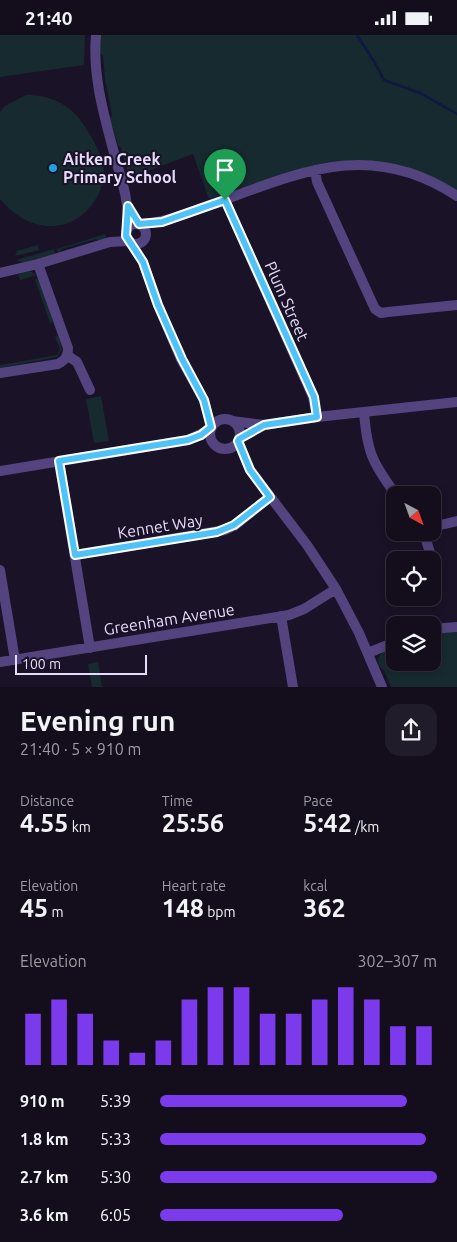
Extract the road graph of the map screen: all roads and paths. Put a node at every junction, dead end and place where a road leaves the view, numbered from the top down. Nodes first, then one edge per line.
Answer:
1 (96, 35) edge
2 (315, 170) junction
3 (457, 196) edge
4 (225, 200) junction
5 (128, 206) junction
6 (162, 222) junction
7 (140, 224) junction
8 (127, 229) junction
9 (146, 236) junction
10 (110, 242) junction
11 (130, 242) junction
12 (143, 262) junction
13 (38, 264) junction
14 (0, 273) edge
15 (457, 305) edge
16 (68, 356) junction
17 (0, 373) edge
18 (90, 390) dead end
19 (204, 400) junction
20 (457, 402) edge
21 (364, 412) junction
22 (317, 417) junction
23 (229, 420) junction
24 (264, 425) junction
25 (211, 428) junction
26 (188, 440) junction
27 (238, 440) junction
28 (218, 446) junction
29 (59, 461) junction
30 (250, 470) junction
31 (0, 471) edge
32 (390, 486) edge
33 (270, 497) junction
34 (457, 521) edge
35 (441, 525) edge
36 (75, 555) junction
37 (0, 569) edge
38 (336, 589) junction
39 (281, 616) junction
40 (457, 627) edge
41 (441, 628) edge
42 (386, 646) edge
43 (90, 647) junction
44 (368, 653) junction
45 (15, 660) junction
46 (0, 663) edge
47 (293, 687) edge
48 (382, 687) edge

1 - 5 street
2 - 3 street
2 - 4 street
2 - 15 street
4 - 6 street
4 - 22 street, Plum Street
5 - 7 street
5 - 8 street
6 - 7 street
6 - 9 street
7 - 8 street
7 - 9 street
8 - 10 street
8 - 11 street
9 - 11 street
9 - 12 street
10 - 11 street
10 - 13 street
11 - 12 street
12 - 19 street
13 - 14 street
13 - 16 street
16 - 17 street
16 - 18 street
19 - 23 street
19 - 25 street
20 - 21 street
21 - 22 street
21 - 32 street
22 - 24 street
23 - 24 street
23 - 25 street
23 - 27 street
24 - 27 street
25 - 26 street
25 - 28 street
26 - 28 street
26 - 29 street
27 - 28 street
27 - 30 street
28 - 30 street
29 - 31 street
29 - 36 street
30 - 33 street
33 - 36 street, Kennet Way
33 - 38 street
34 - 35 street
36 - 43 street
37 - 45 street
38 - 39 street, Greenham Avenue
38 - 44 street
39 - 43 street, Greenham Avenue
39 - 47 street
40 - 41 street
42 - 44 street
43 - 45 street, Greenham Avenue
44 - 48 street
45 - 46 street, Greenham Avenue

